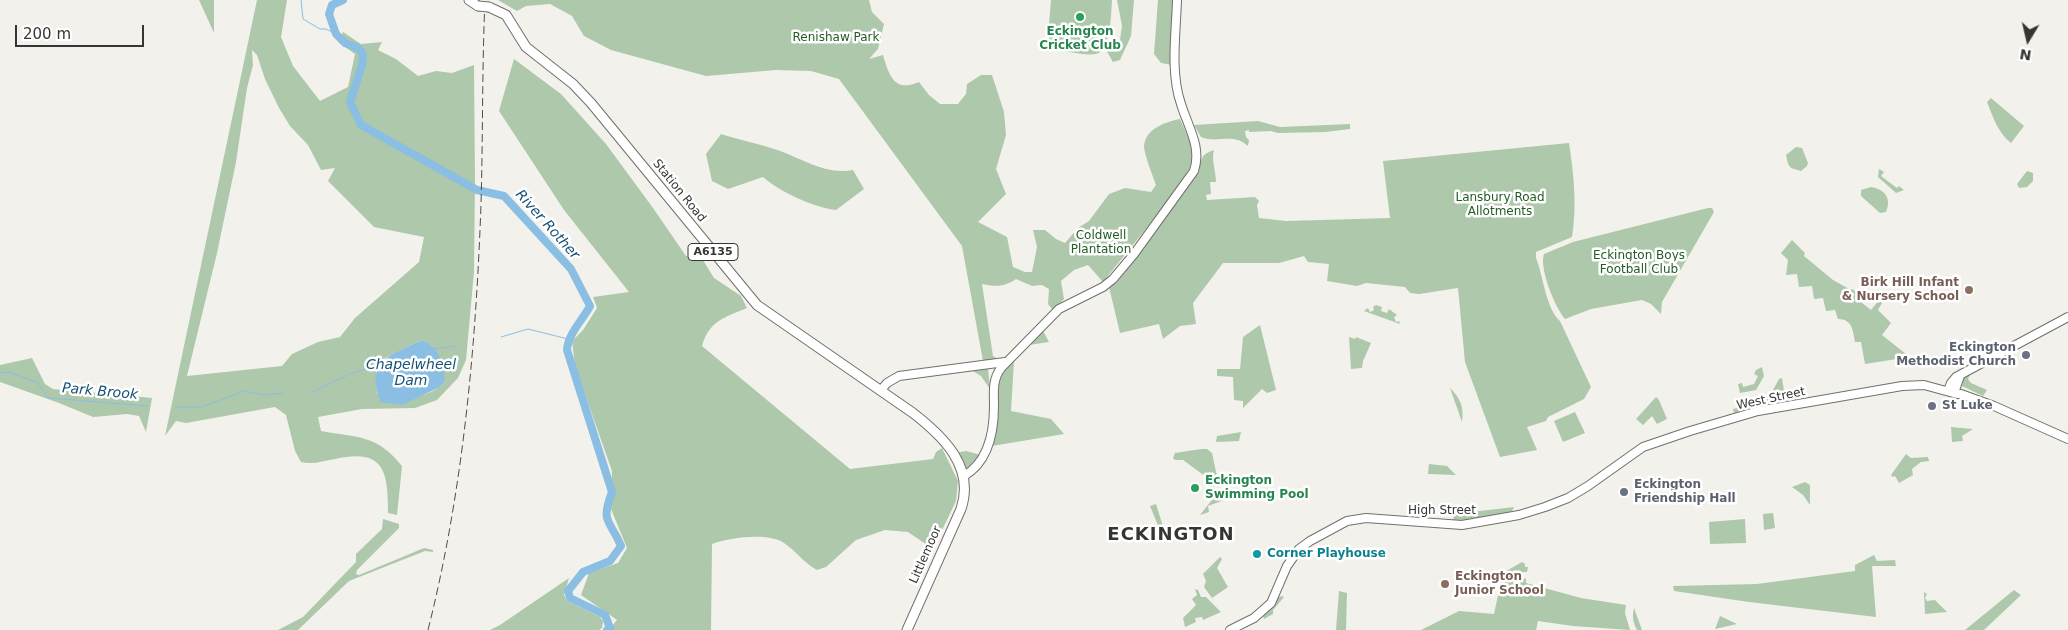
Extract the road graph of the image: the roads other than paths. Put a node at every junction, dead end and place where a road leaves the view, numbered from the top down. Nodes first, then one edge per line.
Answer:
1 (469, 0) edge
2 (1177, 0) edge
3 (2068, 317) edge
4 (1005, 362) junction
5 (882, 390) junction
6 (1953, 391) junction
7 (2068, 439) edge
8 (1628, 457) joint
9 (964, 476) junction
10 (907, 630) edge
11 (1230, 630) edge

1 - 5 main road, Station Road / A6135, bridge
2 - 4 main road
3 - 6 main road
4 - 5 main road
4 - 9 main road
5 - 9 main road, A6135
6 - 7 main road, West Street
6 - 8 main road, West Street
8 - 11 main road, High Street
9 - 10 main road, Littlemoor / A6135

